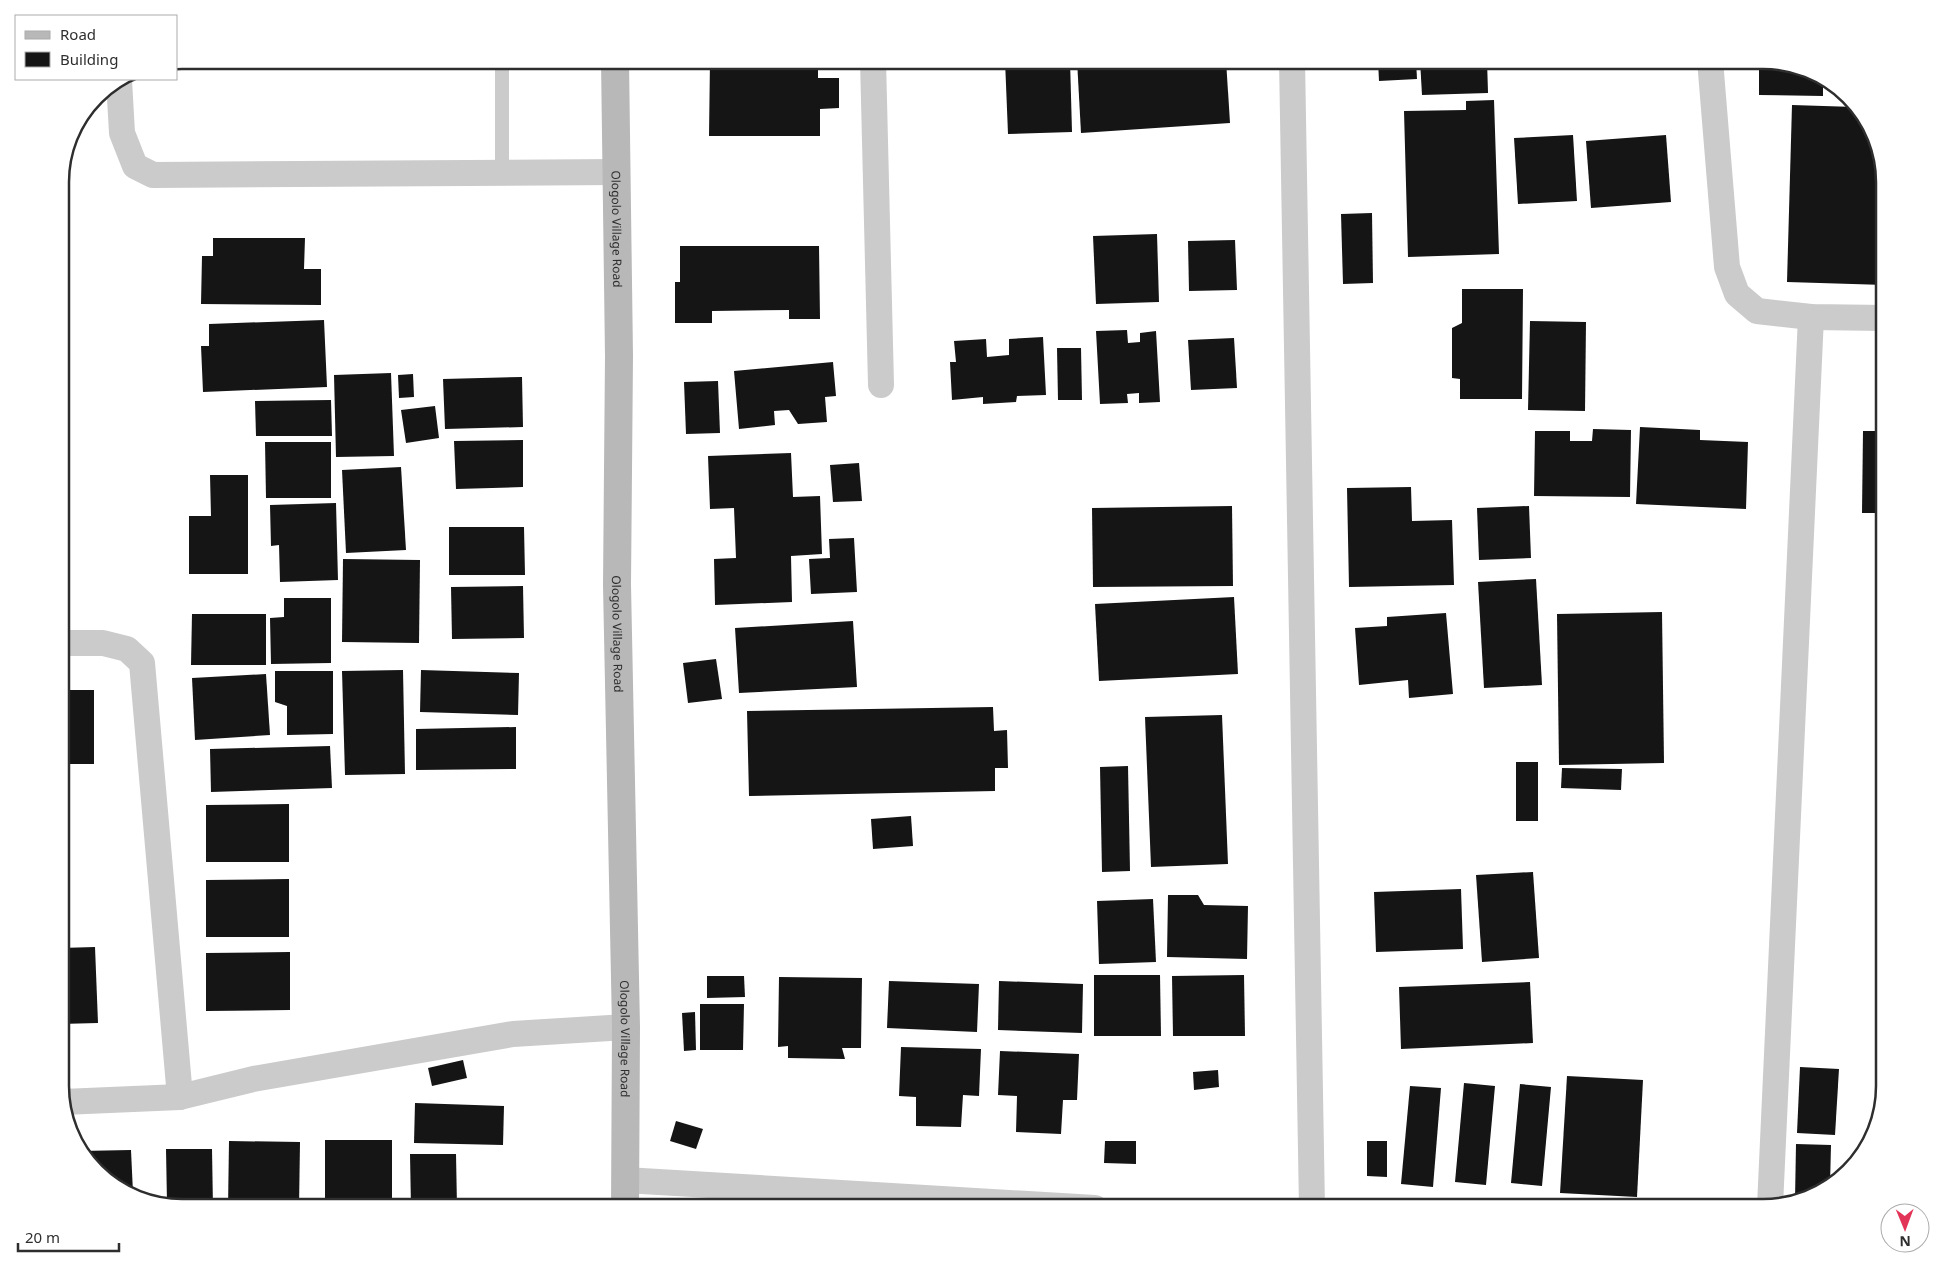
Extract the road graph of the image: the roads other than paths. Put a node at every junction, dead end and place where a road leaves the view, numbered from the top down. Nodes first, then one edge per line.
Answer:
1 (502, 69) edge
2 (615, 69) edge
3 (873, 69) edge
4 (1292, 69) edge
5 (1711, 69) edge
6 (119, 88) edge
7 (502, 172) junction
8 (617, 172) junction
9 (1811, 317) junction
10 (1876, 318) edge
11 (881, 385) dead end
12 (69, 643) edge
13 (626, 1028) junction
14 (180, 1097) junction
15 (70, 1102) edge
16 (626, 1180) junction
17 (625, 1199) edge
18 (945, 1199) edge
19 (1312, 1199) edge
20 (1770, 1199) edge

1 - 7 lane
2 - 8 street, Ologolo Village Road
3 - 11 street
4 - 19 street
5 - 9 street
6 - 7 street
7 - 8 street
8 - 13 street, Ologolo Village Road
9 - 10 street
9 - 20 street
12 - 14 street
13 - 14 street
13 - 16 street, Ologolo Village Road
14 - 15 street
16 - 17 street, Ologolo Village Road
16 - 18 street

